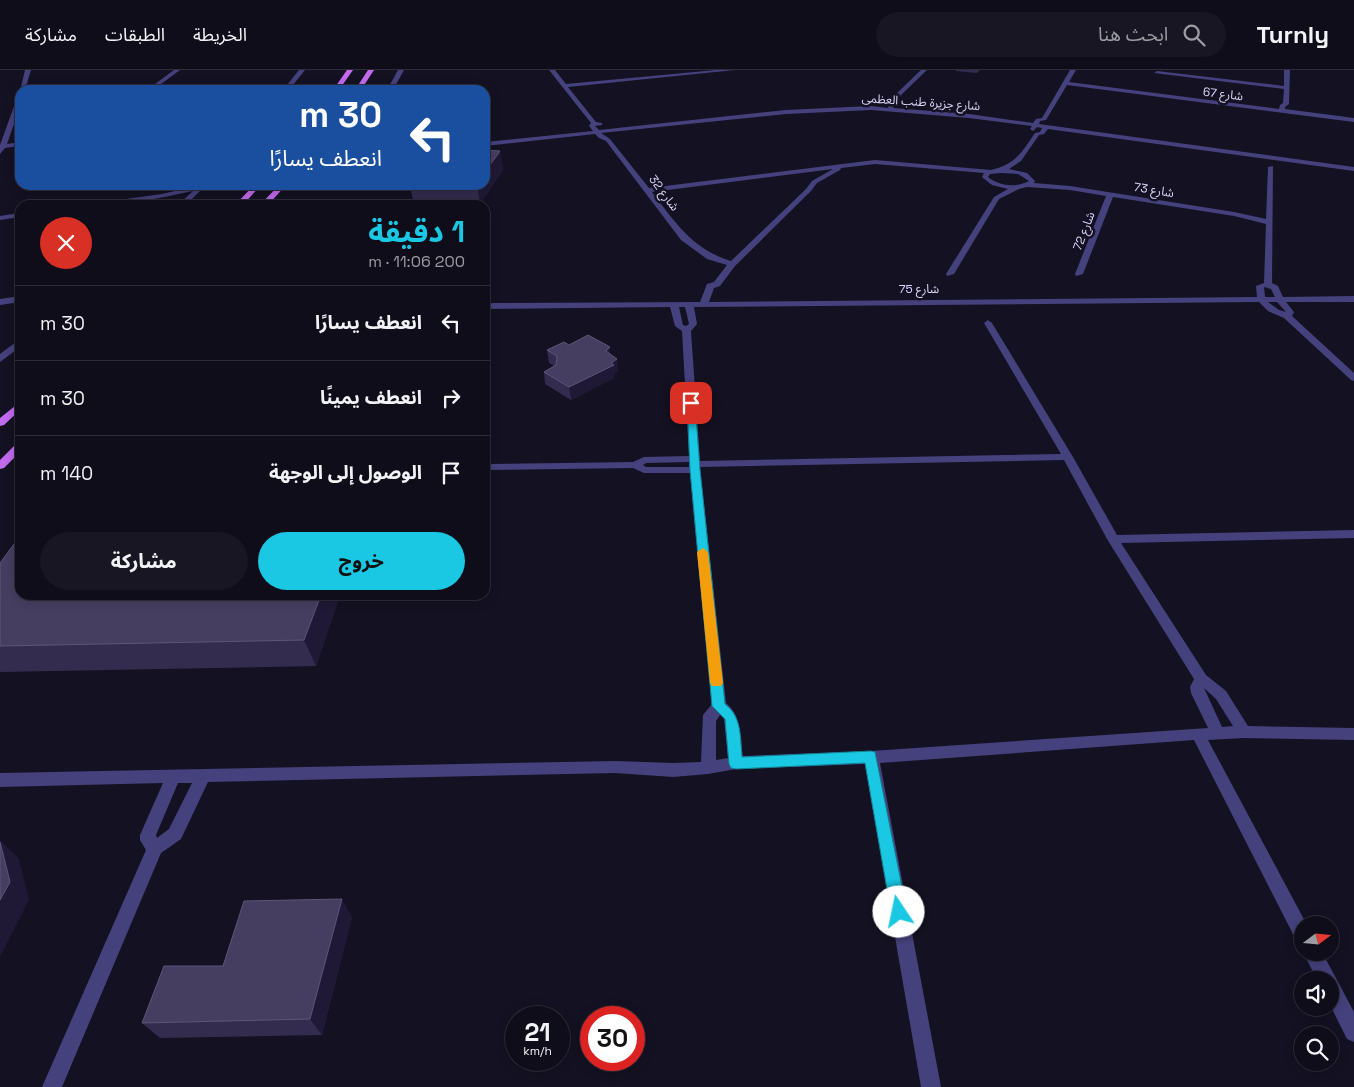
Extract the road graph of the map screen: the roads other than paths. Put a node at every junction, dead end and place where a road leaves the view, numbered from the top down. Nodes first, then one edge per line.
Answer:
1 (28, 70) edge
2 (177, 70) edge
3 (302, 70) edge
4 (350, 70) edge
5 (371, 70) edge
6 (401, 70) edge
7 (552, 70) edge
8 (672, 70) edge
9 (732, 70) edge
10 (924, 70) edge
11 (1073, 70) edge
12 (1286, 70) edge
13 (1157, 71) edge
14 (678, 73) edge
15 (1154, 80) dead end
16 (1064, 84) junction
17 (24, 85) edge
18 (157, 85) edge
19 (290, 85) edge
20 (340, 85) edge
21 (361, 85) edge
22 (393, 85) edge
23 (565, 86) junction
24 (1151, 87) dead end
25 (1286, 88) junction
26 (1148, 94) junction
27 (1286, 104) junction
28 (890, 109) junction
29 (1282, 111) junction
30 (1292, 112) junction
31 (15, 115) edge
32 (14, 118) junction
33 (1044, 118) junction
34 (7, 119) dead end
35 (1354, 121) edge
36 (594, 123) junction
37 (1035, 125) junction
38 (1045, 127) junction
39 (606, 131) junction
40 (596, 132) junction
41 (1036, 134) junction
42 (608, 140) junction
43 (490, 143) edge
44 (15, 145) edge
45 (1, 149) edge
46 (1265, 157) junction
47 (1278, 159) junction
48 (1019, 160) junction
49 (850, 164) junction
50 (1271, 167) junction
51 (808, 169) junction
52 (952, 169) junction
53 (1001, 170) junction
54 (1354, 170) edge
55 (991, 172) junction
56 (778, 173) junction
57 (1023, 174) junction
58 (1030, 178) junction
59 (814, 182) junction
60 (990, 182) junction
61 (1027, 185) junction
62 (1017, 187) junction
63 (1070, 188) junction
64 (186, 190) edge
65 (198, 190) edge
66 (253, 190) edge
67 (278, 190) edge
68 (648, 190) junction
69 (1110, 195) junction
70 (996, 198) junction
71 (133, 200) edge
72 (187, 200) edge
73 (244, 200) edge
74 (269, 200) edge
75 (15, 216) edge
76 (0, 218) edge
77 (1268, 220) junction
78 (15, 223) edge
79 (0, 224) edge
80 (735, 262) junction
81 (950, 274) dead end
82 (1079, 274) dead end
83 (1268, 284) junction
84 (721, 293) junction
85 (1354, 298) edge
86 (15, 300) edge
87 (1261, 300) junction
88 (1280, 300) junction
89 (0, 302) edge
90 (704, 303) junction
91 (674, 304) junction
92 (689, 304) junction
93 (490, 306) edge
94 (1287, 316) junction
95 (988, 323) dead end
96 (686, 330) junction
97 (15, 346) edge
98 (0, 358) edge
99 (1354, 378) edge
100 (15, 410) edge
101 (0, 423) edge
102 (15, 451) edge
103 (1068, 457) junction
104 (695, 464) junction
105 (0, 466) edge
106 (490, 467) edge
107 (1354, 534) edge
108 (1112, 539) junction
109 (1201, 679) junction
110 (719, 706) junction
111 (1244, 732) junction
112 (1218, 733) junction
113 (1198, 734) junction
114 (1354, 734) edge
115 (871, 756) junction
116 (736, 764) junction
117 (708, 768) junction
118 (203, 776) junction
119 (173, 777) junction
120 (0, 780) edge
121 (155, 848) junction
122 (1294, 919) edge
123 (1339, 1003) edge
124 (1354, 1032) edge
125 (52, 1087) edge
126 (930, 1087) edge

1 - 17 street
2 - 18 street
3 - 19 street
4 - 20 main road
5 - 21 main road
6 - 22 street
7 - 23 street
8 - 14 street
9 - 14 street
10 - 28 street
11 - 16 street
12 - 25 street
13 - 15 street
13 - 25 street
14 - 23 street
16 - 26 street, شارع 67
16 - 33 street
23 - 36 street
24 - 26 street
25 - 27 street
26 - 29 street, شارع 67
27 - 29 street
27 - 30 street
28 - 37 street, شارع جزيرة طنب العظمى
28 - 39 street, شارع جزيرة طنب العظمى
29 - 30 street, شارع 67
30 - 35 street, شارع 67
31 - 32 street
32 - 34 street
32 - 45 street
33 - 37 street
33 - 38 street
36 - 39 street
36 - 40 street
37 - 38 street, شارع جزيرة طنب العظمى
37 - 41 street
38 - 41 street
38 - 46 street, شارع جزيرة طنب العظمى
39 - 40 street, شارع جزيرة طنب العظمى
39 - 42 street, شارع 32
40 - 42 street, شارع 32
40 - 43 street, شارع جزيرة طنب العظمى
41 - 48 street
42 - 68 street, شارع 32
44 - 45 street
46 - 47 street, شارع جزيرة طنب العظمى
46 - 50 street
47 - 50 street
47 - 54 street, شارع جزيرة طنب العظمى
48 - 53 street
48 - 57 street
49 - 51 street
49 - 52 street
49 - 59 street
50 - 77 street
51 - 56 street
51 - 59 street
52 - 55 street
52 - 60 street
53 - 55 street
53 - 57 street, شارع 73
55 - 60 street
56 - 59 street
56 - 68 street
57 - 58 street, شارع 73
58 - 61 street
58 - 63 street, شارع 73
59 - 80 street
60 - 62 street
60 - 70 street
61 - 62 street, شارع 73
61 - 63 street, شارع 73
62 - 70 street
63 - 69 street, شارع 73
64 - 71 street
65 - 72 street
66 - 73 main road
67 - 74 main road
68 - 80 street, شارع 32
69 - 77 street, شارع 73
69 - 82 street, شارع 72
70 - 81 street
75 - 76 street
77 - 83 street
78 - 79 street
80 - 84 street
83 - 87 street
83 - 88 street
84 - 87 street, شارع 75
84 - 90 street, شارع 75
84 - 90 street
85 - 88 street, شارع 75
86 - 89 street
87 - 88 street, شارع 75
87 - 94 street
88 - 94 street
90 - 92 street, شارع 75
91 - 92 street, شارع 75
91 - 93 street, شارع 75
91 - 96 street
92 - 96 street
94 - 99 street
95 - 103 street
96 - 104 street
97 - 98 street
100 - 101 main road
102 - 105 main road
103 - 104 street
103 - 108 street
104 - 106 street
104 - 110 street
107 - 108 street
108 - 109 street
109 - 111 street
109 - 112 street
110 - 116 street
110 - 117 street
111 - 112 street
111 - 114 street
112 - 113 street
113 - 115 street
113 - 122 street
115 - 116 street
115 - 126 street
116 - 117 street
117 - 118 street
118 - 119 street
118 - 121 street
119 - 120 street
119 - 121 street
121 - 125 street
123 - 124 street

